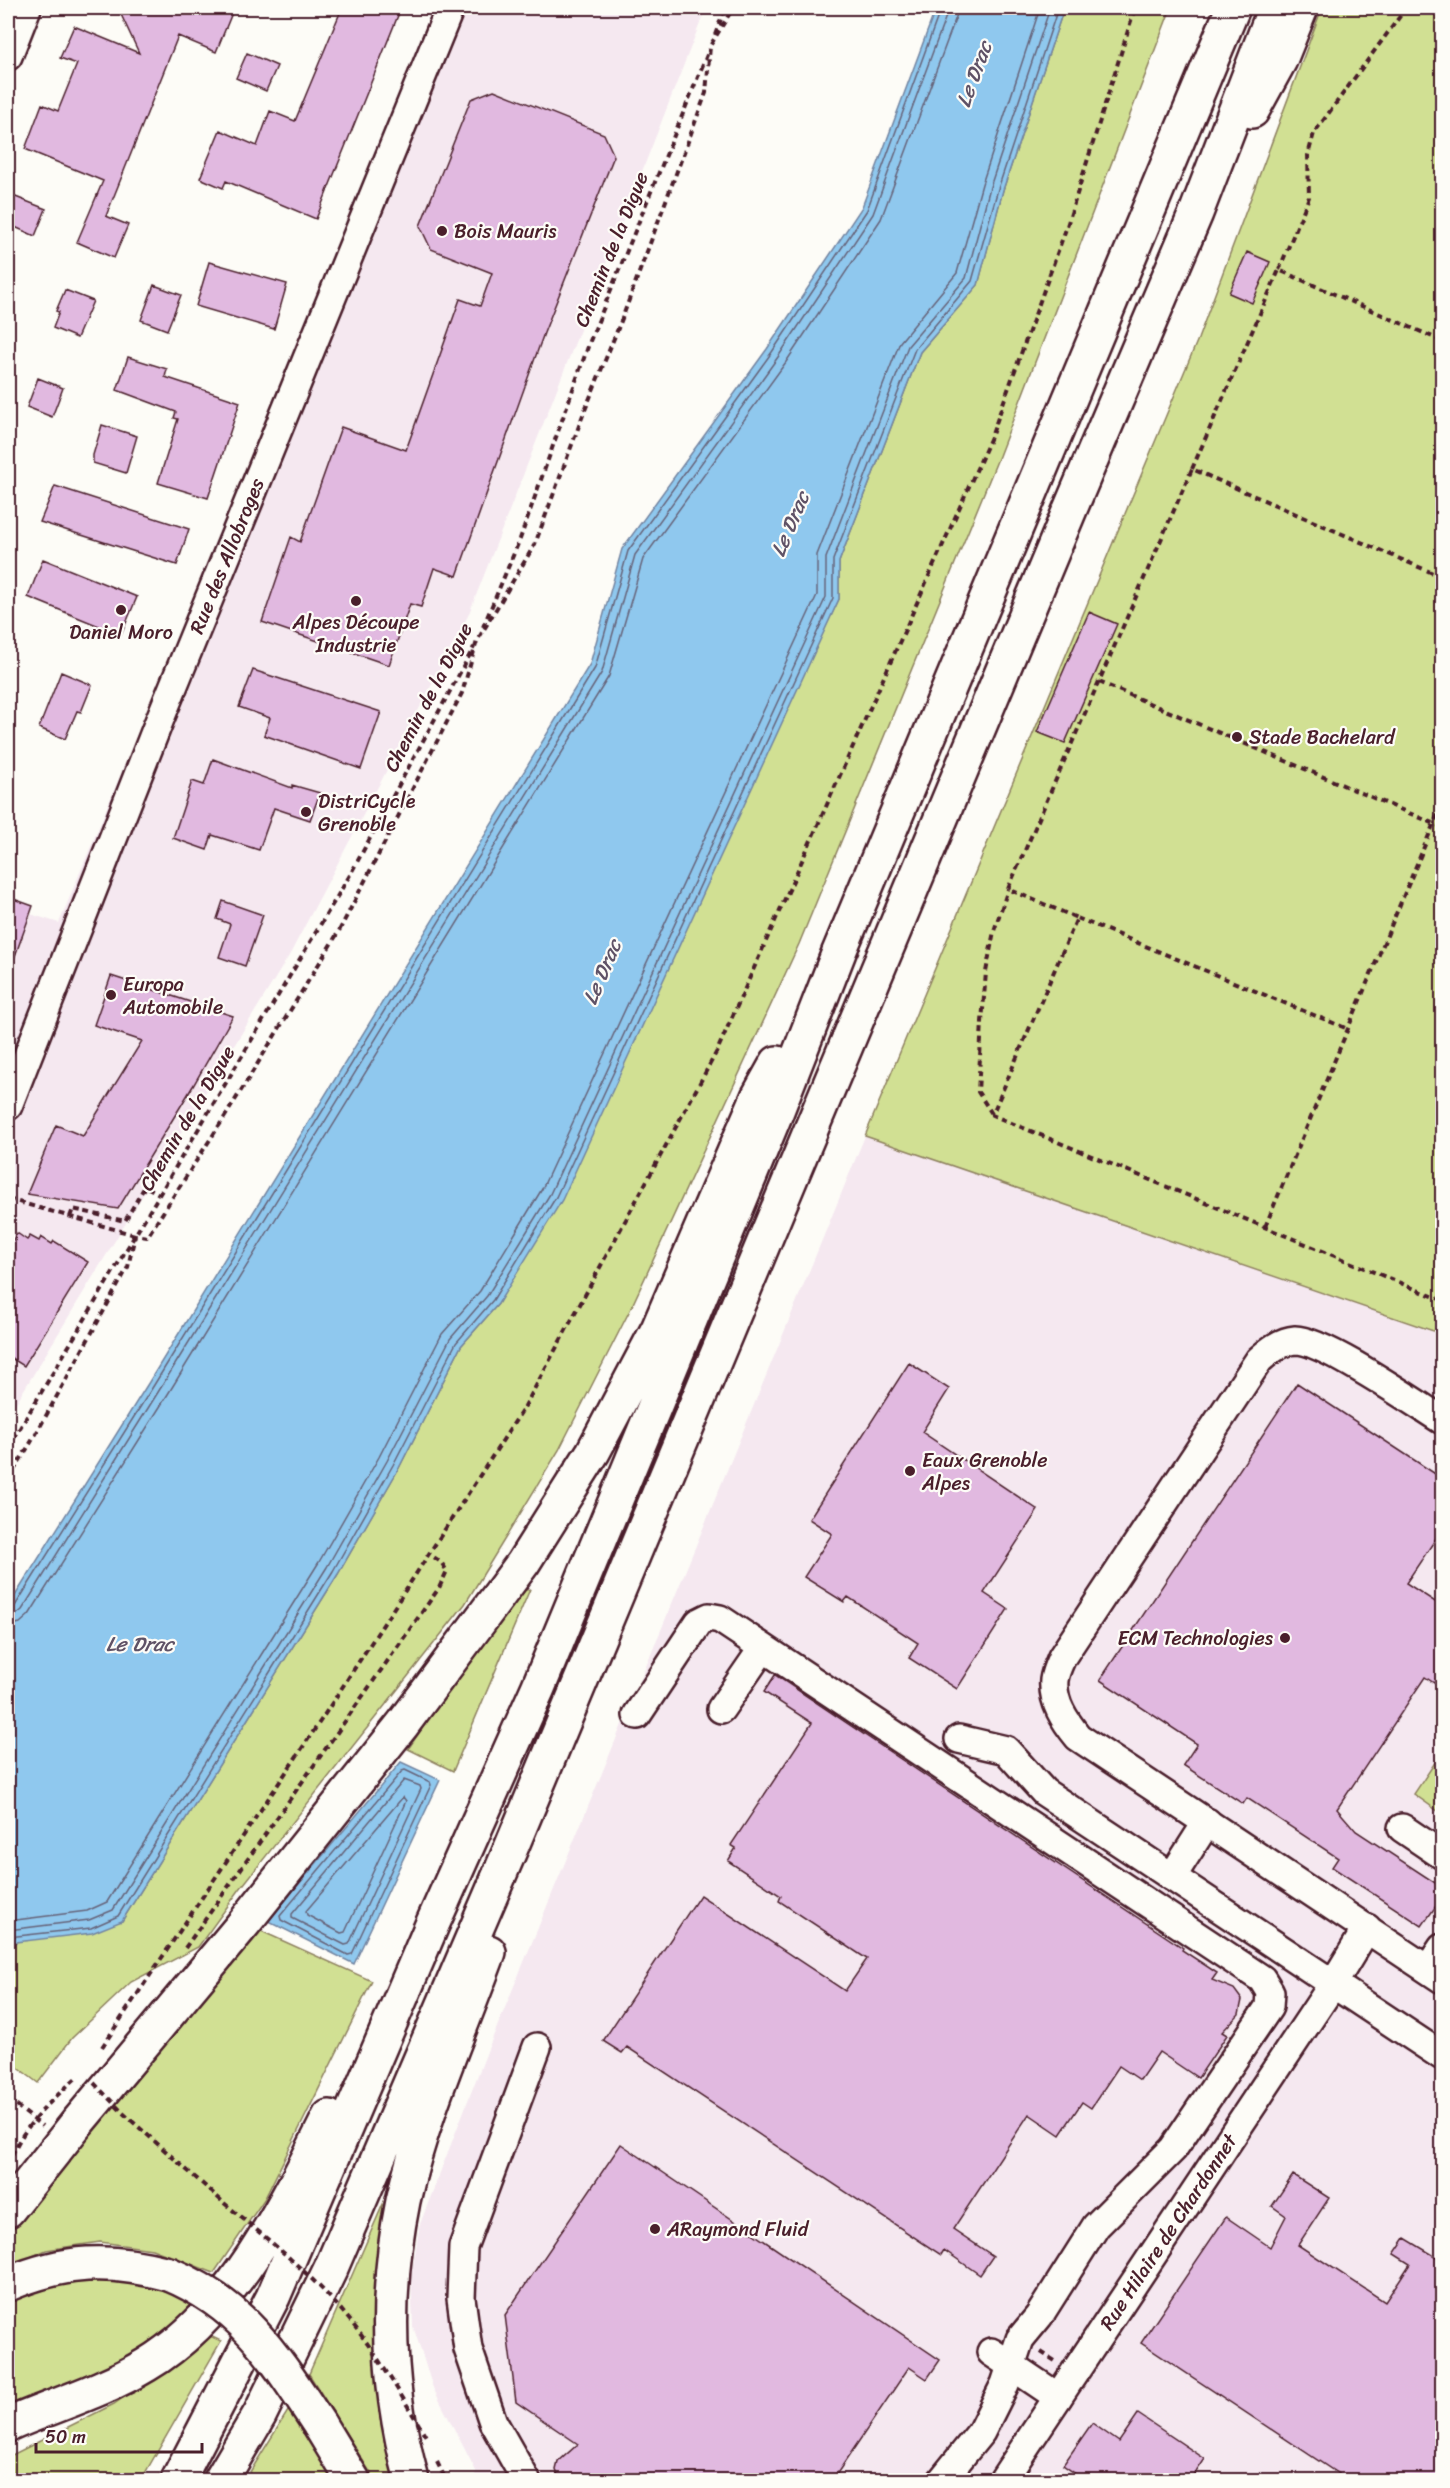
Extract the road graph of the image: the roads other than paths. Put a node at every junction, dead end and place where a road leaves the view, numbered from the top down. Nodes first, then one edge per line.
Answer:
1 (27, 8) edge
2 (450, 8) edge
3 (1233, 8) edge
4 (1275, 8) edge
5 (1301, 8) edge
6 (8, 56) edge
7 (1196, 213) junction
8 (839, 952) junction
9 (8, 1106) edge
10 (1443, 1420) edge
11 (763, 1648) junction
12 (721, 1709) dead end
13 (637, 1715) dead end
14 (959, 1739) dead end
15 (1207, 1822) junction
16 (1402, 1828) dead end
17 (511, 1848) junction
18 (1443, 1856) edge
19 (1172, 1877) junction
20 (432, 1925) junction
21 (1367, 1928) junction
22 (1438, 1965) edge
23 (1333, 1983) junction
24 (537, 2047) dead end
25 (1443, 2056) edge
26 (8, 2210) edge
27 (8, 2284) edge
28 (1002, 2359) junction
29 (1058, 2397) junction
30 (8, 2425) edge
31 (178, 2481) edge
32 (221, 2481) edge
33 (353, 2481) edge
34 (412, 2481) edge
35 (526, 2481) edge
36 (942, 2481) edge
37 (1003, 2481) edge

1 - 6 street
2 - 9 street, Rue des Allobroges
3 - 8 highway
4 - 7 highway
5 - 7 highway
7 - 17 highway
8 - 20 highway
8 - 26 highway
10 - 15 street
11 - 12 street
11 - 13 street
11 - 28 street
14 - 19 street
15 - 19 street
15 - 21 street
16 - 18 street
17 - 32 highway
17 - 34 highway
19 - 23 street
20 - 30 highway
20 - 31 highway
21 - 22 street
21 - 23 street, Rue Hilaire de Chardonnet
23 - 25 street
23 - 29 street, Rue Hilaire de Chardonnet
24 - 35 street
27 - 33 highway, bridge
28 - 29 street
28 - 36 street
29 - 37 street, Rue Hilaire de Chardonnet

